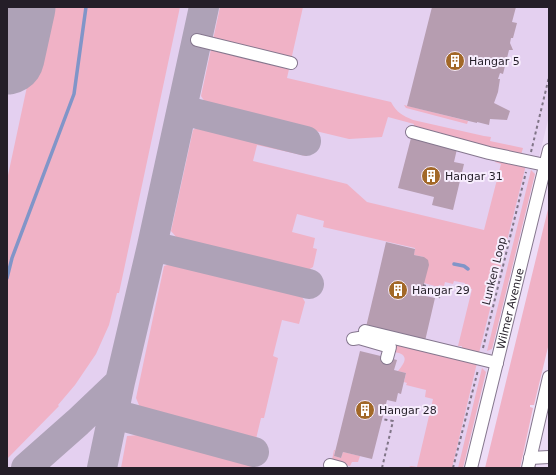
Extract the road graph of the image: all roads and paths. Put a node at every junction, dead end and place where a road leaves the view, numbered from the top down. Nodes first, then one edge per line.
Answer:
1 (197, 40) dead end
2 (290, 63) dead end
3 (549, 77) edge
4 (412, 132) dead end
5 (549, 150) edge
6 (529, 161) junction
7 (545, 165) junction
8 (423, 285) dead end
9 (441, 287) dead end
10 (440, 290) junction
11 (439, 298) dead end
12 (365, 331) dead end
13 (353, 338) dead end
14 (387, 358) dead end
15 (480, 360) junction
16 (497, 364) junction
17 (549, 377) edge
18 (546, 400) edge
19 (382, 419) dead end
20 (549, 457) edge
21 (529, 463) edge
22 (382, 468) edge
23 (453, 468) edge
24 (471, 468) edge

1 - 2 street
3 - 6 path, Lunken Loop
4 - 6 street
5 - 7 street, Wilmer Avenue
6 - 7 street
6 - 15 path, Lunken Loop
7 - 16 street, Wilmer Avenue
8 - 10 path
9 - 10 path
10 - 11 path
12 - 15 street
13 - 14 street
15 - 16 street
15 - 23 path, Lunken Loop
16 - 24 street, Wilmer Avenue
17 - 18 street
18 - 21 street
19 - 22 path
20 - 21 street

